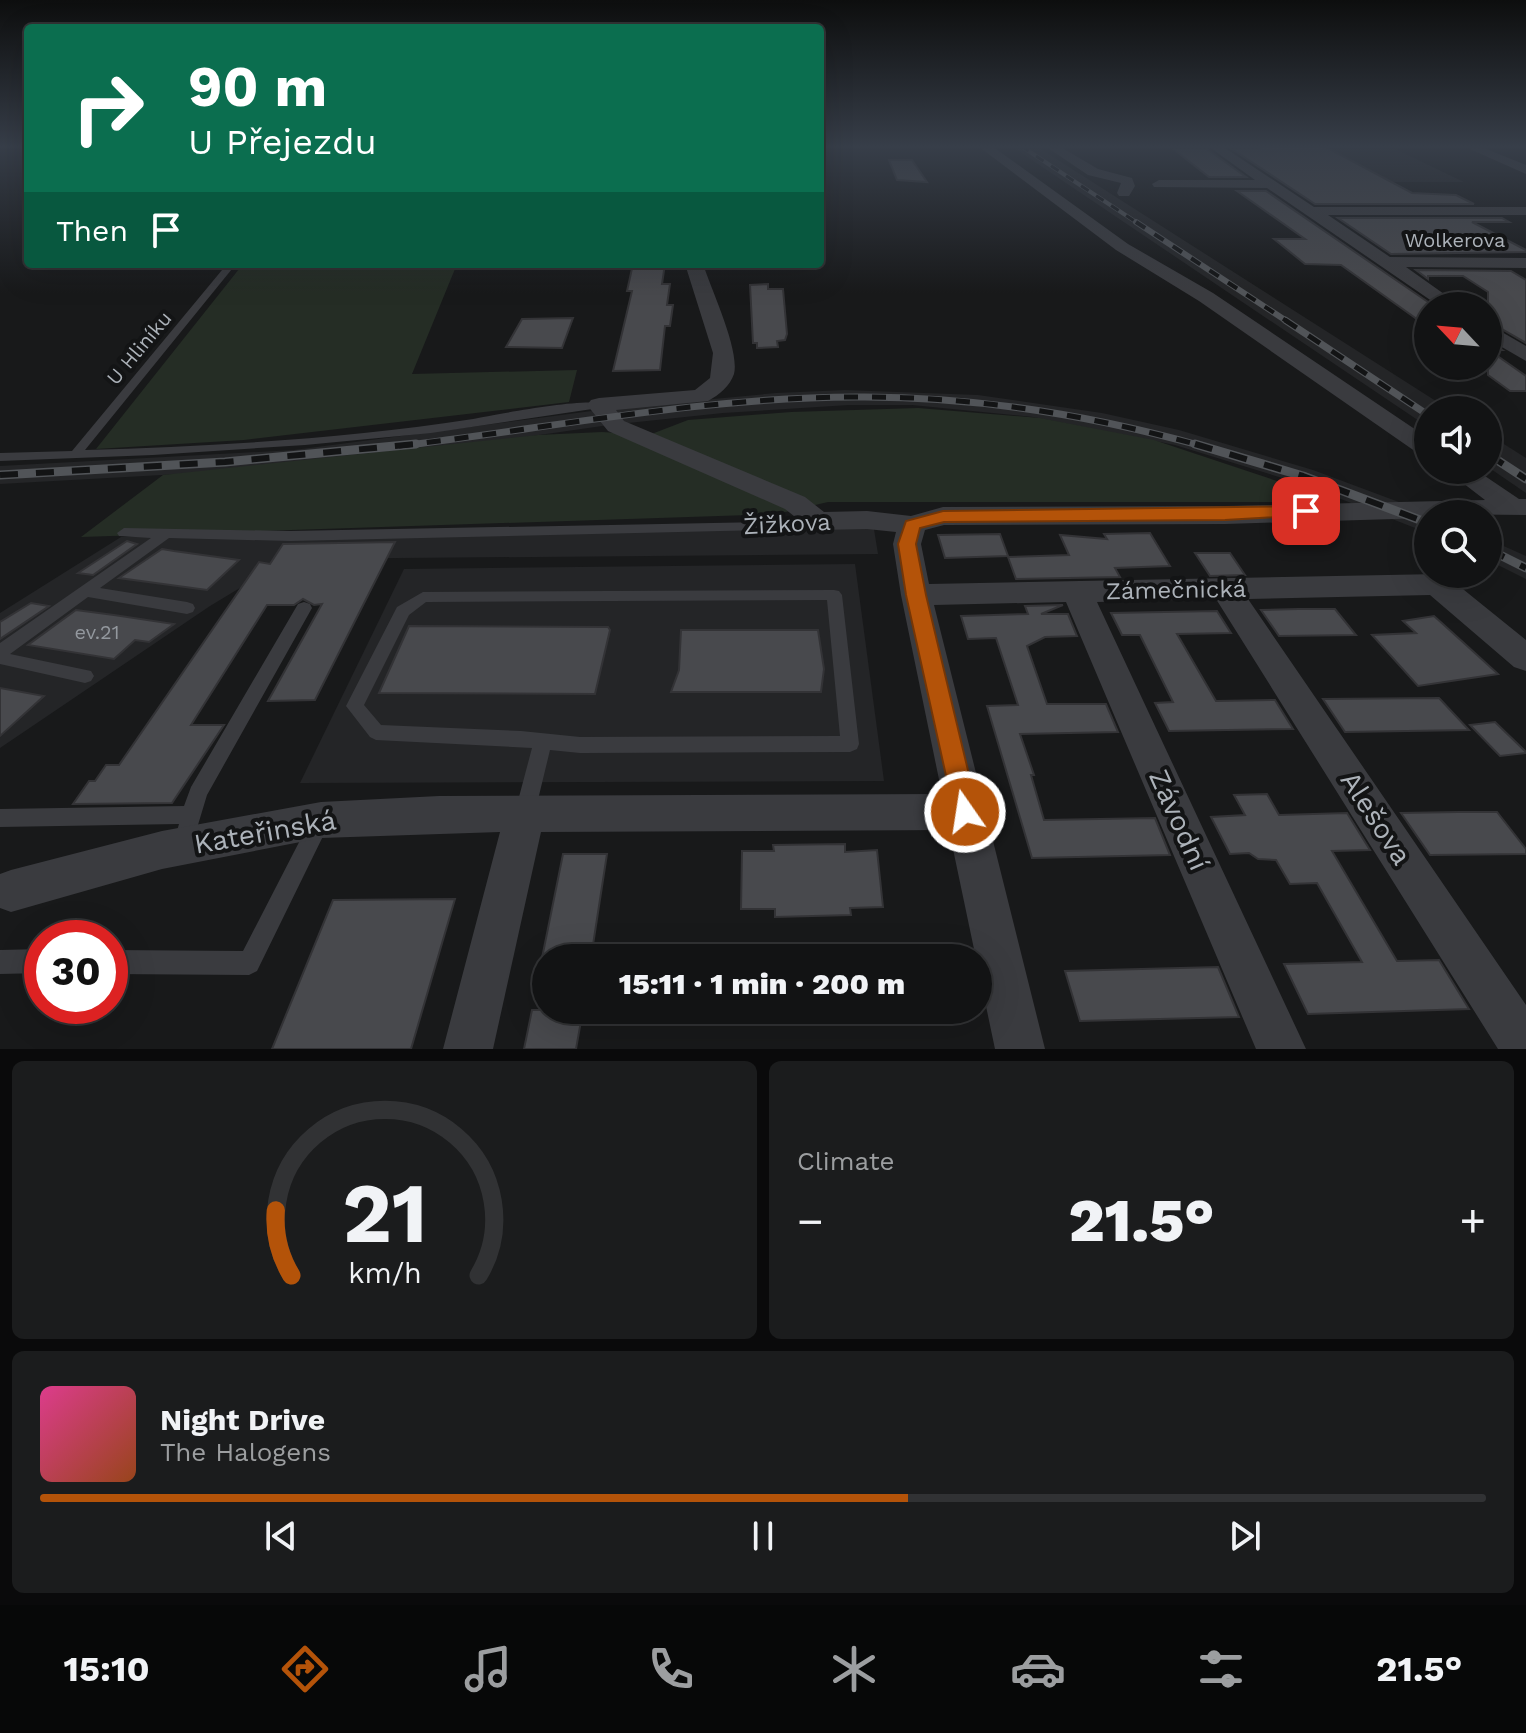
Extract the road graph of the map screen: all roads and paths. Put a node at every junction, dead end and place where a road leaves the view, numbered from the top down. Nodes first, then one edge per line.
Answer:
1 (1051, 195) edge
2 (1286, 195) edge
3 (1310, 211) junction
4 (1526, 211) edge
5 (1385, 262) junction
6 (1526, 263) edge
7 (229, 268) edge
8 (695, 268) edge
9 (1431, 292) edge
10 (1502, 330) edge
11 (1526, 330) edge
12 (1502, 339) edge
13 (1526, 355) edge
14 (599, 405) junction
15 (1414, 439) edge
16 (75, 455) junction
17 (0, 457) edge
18 (1482, 484) edge
19 (1519, 507) edge
20 (818, 521) junction
21 (912, 525) junction
22 (124, 533) dead end
23 (167, 534) junction
24 (1225, 589) junction
25 (85, 591) junction
26 (1077, 592) junction
27 (916, 595) junction
28 (187, 608) dead end
29 (304, 608) dead end
30 (0, 652) edge
31 (0, 658) edge
32 (1526, 658) edge
33 (85, 676) dead end
34 (542, 743) junction
35 (965, 812) junction
36 (524, 816) junction
37 (0, 818) edge
38 (321, 820) junction
39 (187, 830) junction
40 (11, 891) dead end
41 (24, 961) edge
42 (0, 962) edge
43 (128, 962) edge
44 (1526, 1048) edge
45 (468, 1049) edge
46 (1020, 1049) edge
47 (1281, 1049) edge

1 - 15 street
2 - 3 street
3 - 4 street
3 - 5 street
5 - 6 street, Wolkerova
5 - 9 street
7 - 16 lane, U Hliníku
8 - 14 street
10 - 11 street
12 - 13 street
14 - 16 lane
14 - 20 street
16 - 17 lane
18 - 19 street
19 - 21 street, Žižkova
20 - 21 street, Žižkova
20 - 23 lane, Žižkova
21 - 27 street
22 - 23 lane, Žižkova
23 - 25 lane
24 - 26 street, Zámečnická
24 - 32 street, Zámečnická
24 - 44 street, Alešova
25 - 28 lane
25 - 30 lane
26 - 27 street, Zámečnická
26 - 47 street, Závodní
27 - 35 street
29 - 39 lane
31 - 33 lane
34 - 34 lane
34 - 36 lane
35 - 36 street, Kateřinská
35 - 46 street
36 - 38 street, Kateřinská
36 - 45 street
37 - 39 lane
38 - 39 street, Kateřinská
38 - 43 lane
39 - 40 street, Kateřinská
41 - 42 lane

